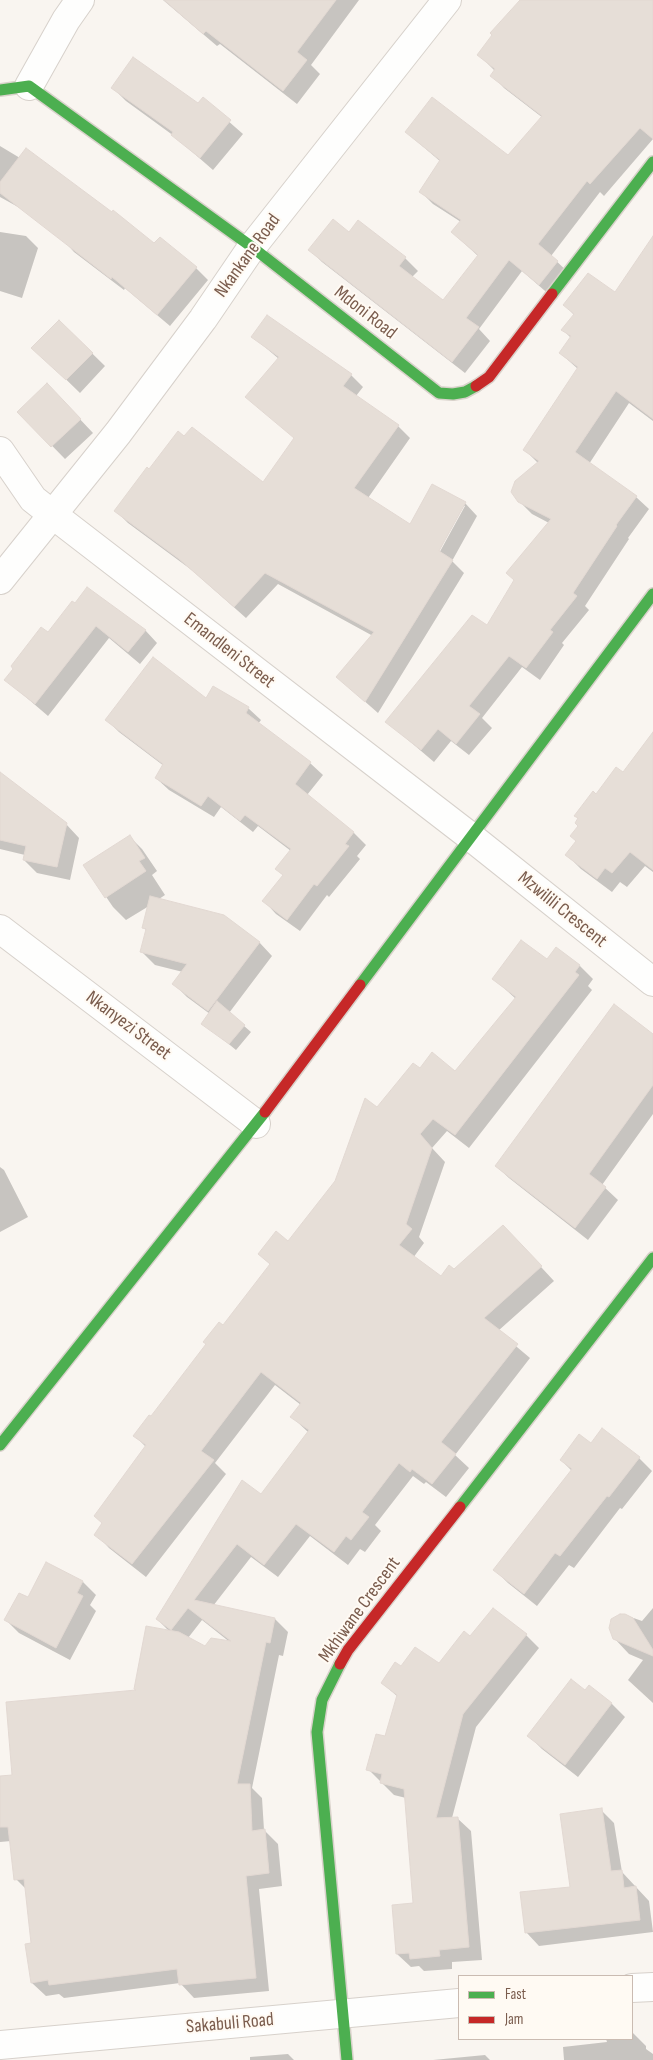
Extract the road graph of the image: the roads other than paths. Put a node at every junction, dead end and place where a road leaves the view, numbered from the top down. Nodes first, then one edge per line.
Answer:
1 (80, 0) edge
2 (447, 0) edge
3 (29, 86) junction
4 (0, 90) edge
5 (653, 162) edge
6 (252, 247) junction
7 (0, 451) edge
8 (52, 514) junction
9 (0, 580) edge
10 (653, 594) edge
11 (471, 837) junction
12 (0, 929) edge
13 (653, 982) edge
14 (256, 1124) junction
15 (653, 1258) edge
16 (0, 1445) edge
17 (653, 1986) edge
18 (633, 1988) edge
19 (458, 2003) edge
20 (343, 2013) junction
21 (0, 2045) edge
22 (347, 2060) edge

1 - 3 street
2 - 6 street, Nkankane Road
3 - 4 street
3 - 6 street, Mdoni Road
5 - 6 street, Mdoni Road
6 - 8 street, Nkankane Road
7 - 8 street, Emandleni Street
8 - 9 street, Nkankane Road
8 - 11 street, Emandleni Street
10 - 11 street
11 - 13 street, Mzwilili Crescent
11 - 14 street
12 - 14 street, Nkanyezi Street
14 - 16 street
15 - 20 street, Mkhiwane Crescent
17 - 18 street
19 - 20 street, Sakabuli Road
20 - 21 street, Sakabuli Road
20 - 22 street, Mkhiwane Crescent

